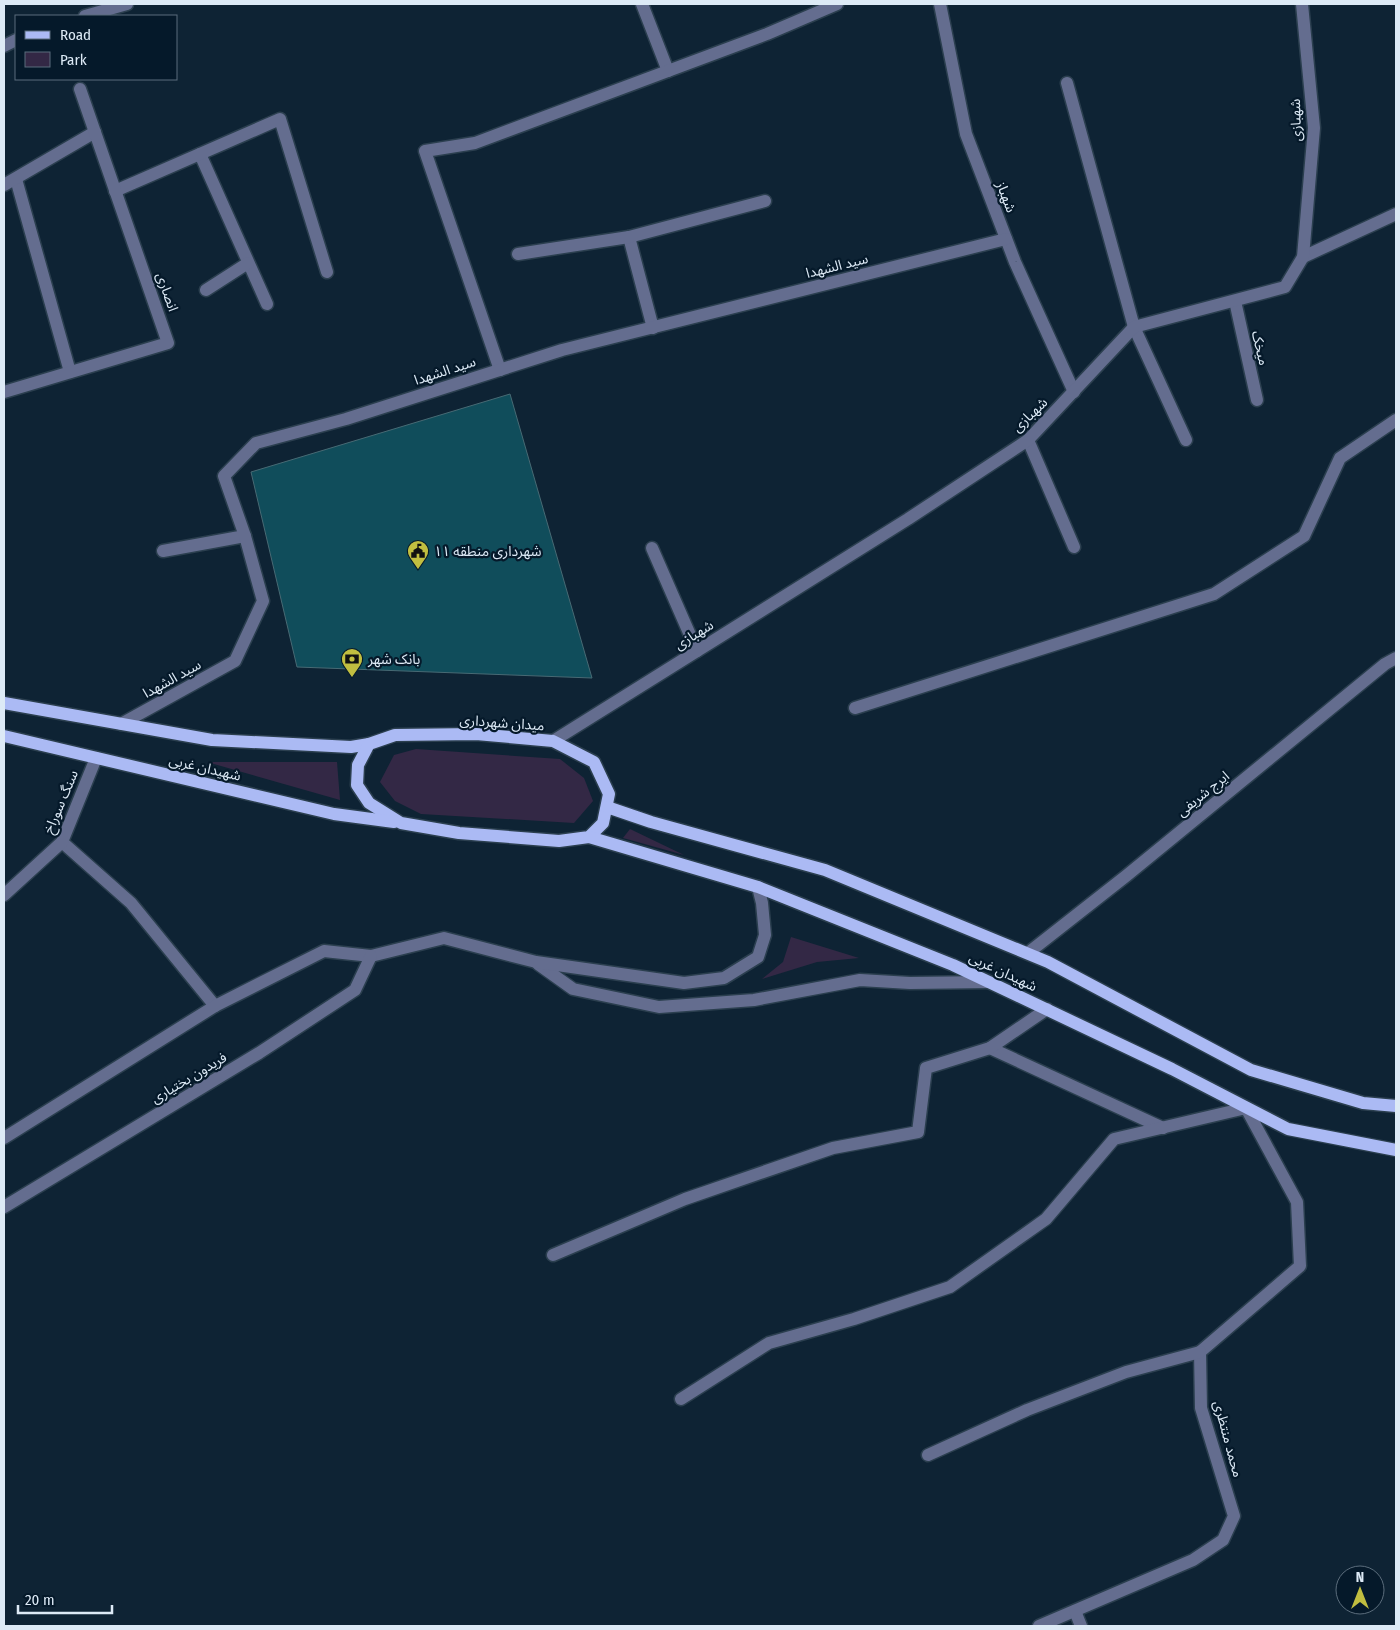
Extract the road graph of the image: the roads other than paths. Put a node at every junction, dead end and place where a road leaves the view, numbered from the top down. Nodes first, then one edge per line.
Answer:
1 (127, 4) edge
2 (642, 4) edge
3 (837, 4) edge
4 (940, 4) edge
5 (1302, 4) edge
6 (88, 15) edge
7 (668, 71) junction
8 (1067, 83) dead end
9 (80, 90) dead end
10 (95, 132) junction
11 (200, 154) junction
12 (16, 179) junction
13 (4, 185) edge
14 (116, 191) junction
15 (766, 201) dead end
16 (1396, 214) edge
17 (629, 237) junction
18 (1006, 239) junction
19 (518, 254) dead end
20 (1303, 258) junction
21 (248, 263) junction
22 (327, 272) dead end
23 (206, 290) dead end
24 (1234, 301) junction
25 (267, 304) dead end
26 (1134, 327) junction
27 (653, 328) junction
28 (500, 370) junction
29 (70, 372) junction
30 (4, 392) edge
31 (1074, 392) junction
32 (1257, 400) dead end
33 (1396, 420) edge
34 (1028, 440) junction
35 (1186, 440) dead end
36 (245, 536) junction
37 (1074, 547) dead end
38 (652, 548) dead end
39 (163, 551) dead end
40 (697, 651) junction
41 (1396, 658) edge
42 (4, 703) edge
43 (856, 708) dead end
44 (121, 724) junction
45 (4, 736) edge
46 (553, 741) junction
47 (369, 744) junction
48 (96, 758) junction
49 (608, 808) junction
50 (401, 823) junction
51 (588, 837) junction
52 (62, 842) junction
53 (758, 887) junction
54 (4, 895) edge
55 (1028, 953) junction
56 (371, 956) junction
57 (536, 962) junction
58 (989, 982) junction
59 (215, 1006) junction
60 (1047, 1009) junction
61 (990, 1048) junction
62 (1396, 1106) edge
63 (1246, 1108) junction
64 (1164, 1128) junction
65 (4, 1138) edge
66 (1396, 1150) edge
67 (4, 1208) edge
68 (553, 1255) dead end
69 (1200, 1352) junction
70 (681, 1399) dead end
71 (928, 1454) dead end
72 (1075, 1611) junction
73 (1039, 1626) edge
74 (1081, 1626) edge

1 - 6 street
2 - 7 street
3 - 7 street
4 - 18 street, شهباز
5 - 20 street, شهبازی
7 - 28 street
8 - 26 street
9 - 10 street, انصاری
10 - 12 street
10 - 14 street, انصاری
11 - 14 street
11 - 21 street
11 - 22 street
12 - 13 street
12 - 29 street
14 - 29 street, انصاری
15 - 17 street
16 - 20 street
17 - 19 street
17 - 27 street
18 - 27 street, سید الشهدا
18 - 31 street, شهباز
20 - 24 street, شهبازی
21 - 23 street
21 - 25 street
24 - 26 street, شهبازی
24 - 32 street, میخک
26 - 31 street, شهبازی
26 - 35 street
27 - 28 street, سید الشهدا
28 - 36 street, سید الشهدا
29 - 30 street, انصاری
31 - 34 street, شهبازی
33 - 43 street
34 - 37 street
34 - 40 street, شهبازی
36 - 39 street
36 - 44 street, سید الشهدا
38 - 40 street
40 - 46 street, شهبازی
41 - 55 street, ایرج شریفی
42 - 44 main road, شهیدان غربی
44 - 47 main road, شهیدان غربی
45 - 48 main road, شهیدان غربی
46 - 47 main road, میدان شهرداری
46 - 49 main road, میدان شهرداری
47 - 50 main road
48 - 50 main road, شهیدان غربی
48 - 52 street, سنگ سوراخ
49 - 51 main road
49 - 55 main road, شهیدان غربی
50 - 51 main road
51 - 53 main road, شهیدان غربی
52 - 54 street, سنگ سوراخ
52 - 59 street
53 - 57 street
53 - 58 main road, شهیدان غربی
55 - 62 main road, شهیدان غربی
56 - 57 street
56 - 59 street
56 - 67 street, فریدون بختیاری
57 - 58 street
58 - 60 main road, شهیدان غربی
59 - 65 street
60 - 61 street
60 - 63 main road, شهیدان غربی
61 - 64 street
61 - 68 street
63 - 64 street
63 - 66 main road, شهیدان غربی
63 - 69 street
64 - 70 street
69 - 71 street
69 - 72 street, محمد منتظری
72 - 73 street, محمد منتظری
72 - 74 street

